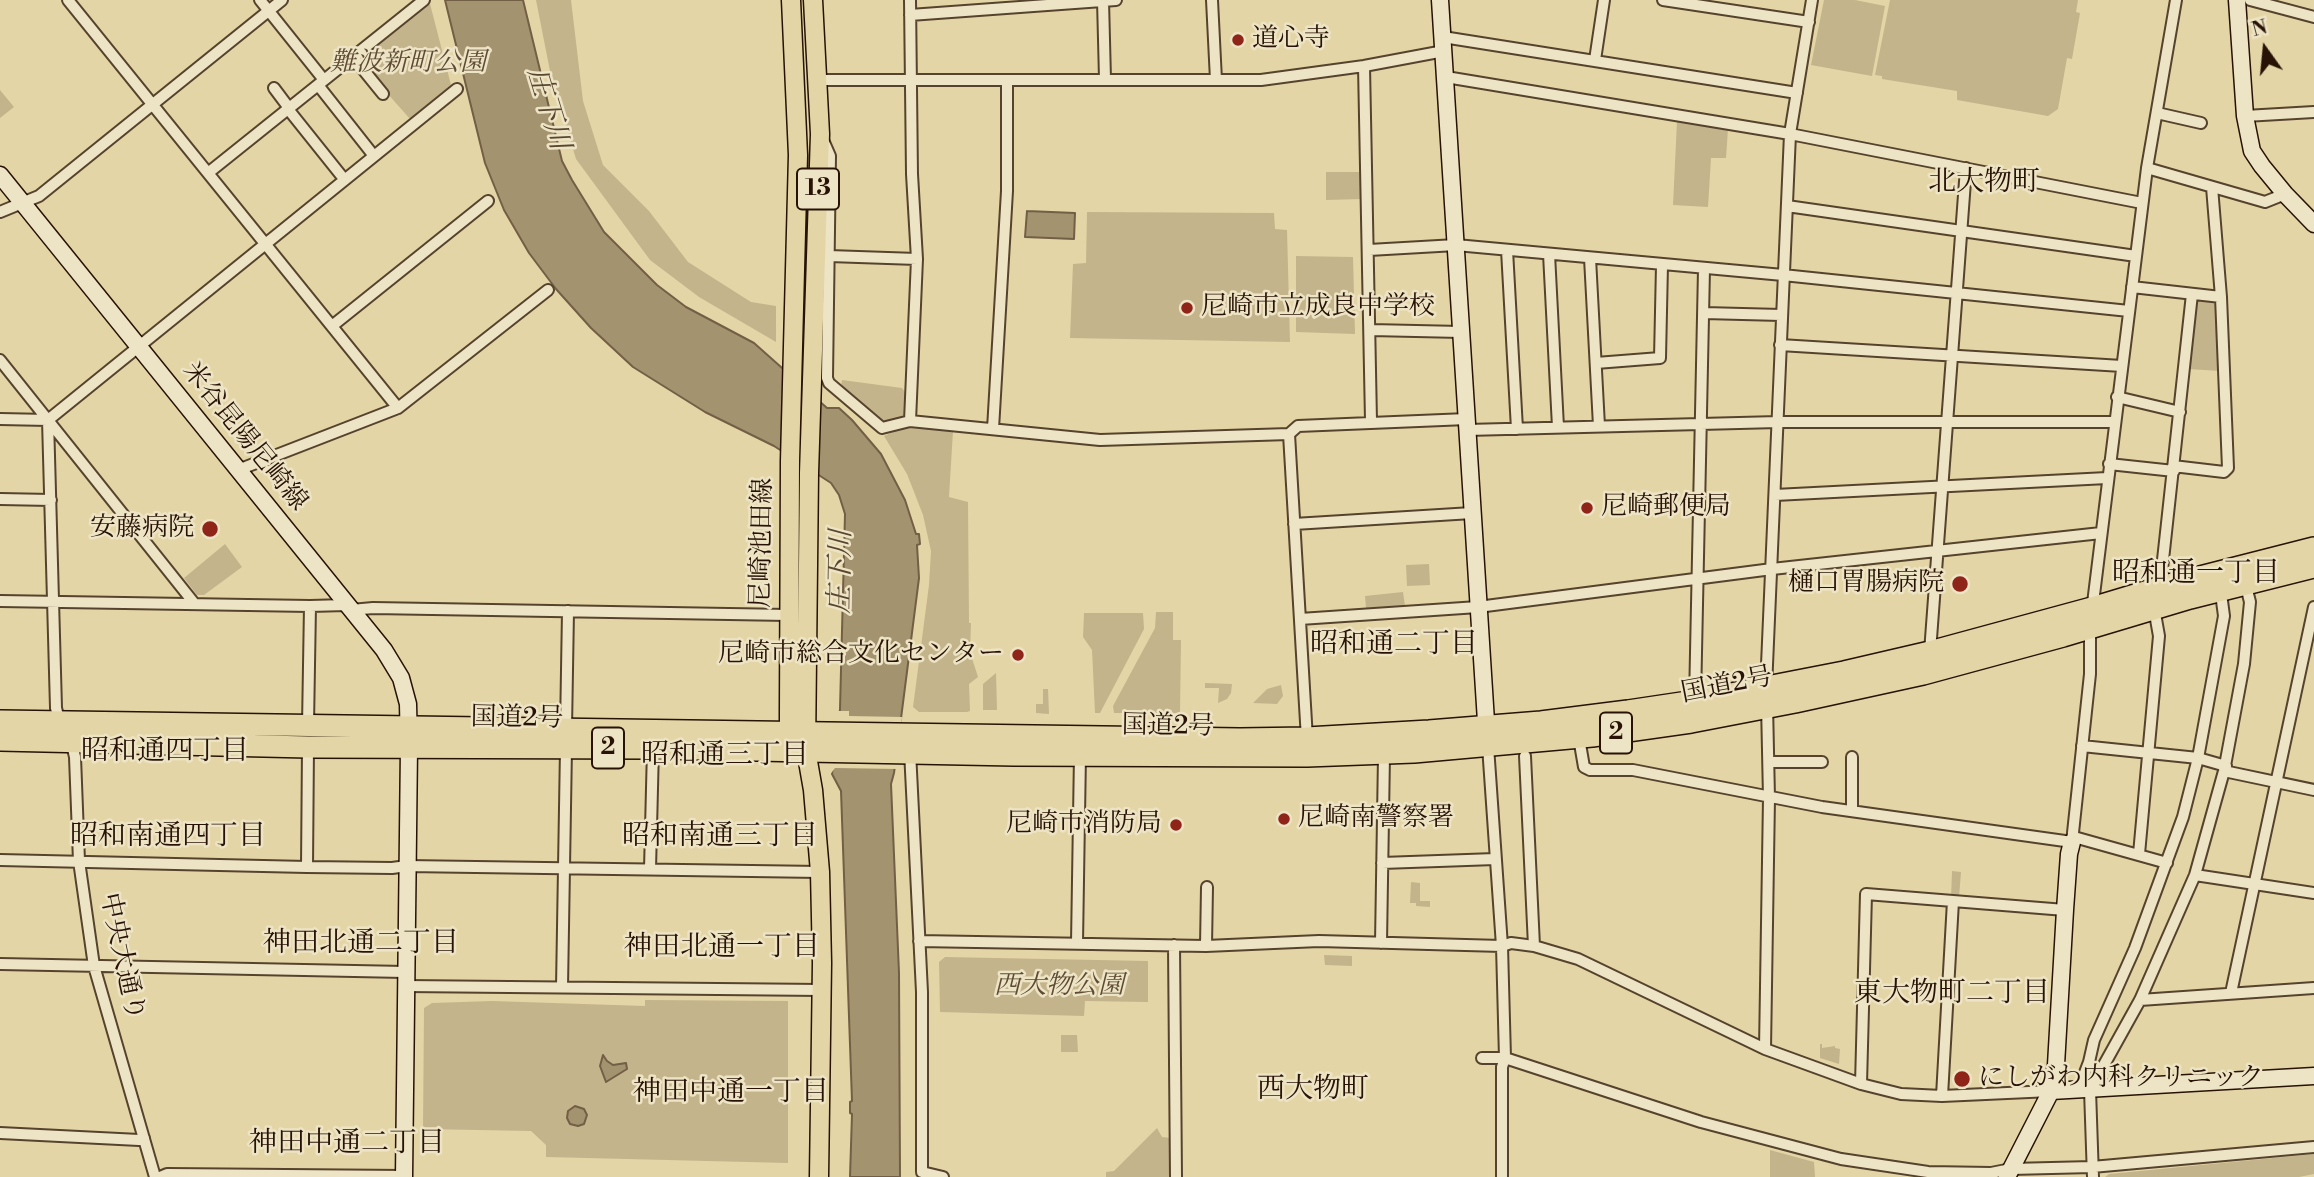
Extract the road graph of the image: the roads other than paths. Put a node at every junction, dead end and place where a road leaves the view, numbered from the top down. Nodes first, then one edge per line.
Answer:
1 (68, 0) edge
2 (260, 0) edge
3 (282, 0) edge
4 (424, 0) edge
5 (791, 0) edge
6 (813, 0) edge
7 (910, 0) edge
8 (1116, 0) edge
9 (1212, 0) edge
10 (1440, 0) edge
11 (1604, 0) edge
12 (1663, 0) edge
13 (1812, 0) edge
14 (2176, 0) edge
15 (2237, 0) edge
16 (2250, 0) edge
17 (1102, 1) edge
18 (269, 10) junction
19 (910, 15) junction
20 (2314, 17) edge
21 (1809, 22) junction
22 (1443, 44) junction
23 (353, 57) junction
24 (1595, 60) junction
25 (1364, 66) junction
26 (1446, 77) junction
27 (911, 79) junction
28 (1105, 79) junction
29 (819, 80) junction
30 (1007, 80) junction
31 (1216, 80) junction
32 (321, 82) junction
33 (274, 88) dead end
34 (457, 89) dead end
35 (1797, 93) junction
36 (383, 94) dead end
37 (152, 105) junction
38 (289, 109) junction
39 (2314, 112) edge
40 (2157, 113) junction
41 (2245, 116) junction
42 (2201, 122) dead end
43 (820, 134) junction
44 (1790, 134) junction
45 (374, 156) junction
46 (1966, 168) junction
47 (2147, 168) junction
48 (208, 173) junction
49 (0, 175) edge
50 (344, 179) junction
51 (2212, 187) junction
52 (2285, 194) junction
53 (488, 201) dead end
54 (23, 203) junction
55 (2142, 203) junction
56 (1787, 206) junction
57 (0, 212) edge
58 (2314, 224) edge
59 (1961, 231) junction
60 (264, 243) junction
61 (1456, 245) junction
62 (1369, 250) junction
63 (1507, 250) junction
64 (1549, 254) junction
65 (829, 256) junction
66 (2136, 256) junction
67 (1590, 258) junction
68 (917, 259) junction
69 (1661, 265) junction
70 (1704, 269) junction
71 (1783, 275) junction
72 (2132, 287) junction
73 (548, 290) dead end
74 (1956, 292) junction
75 (2192, 294) junction
76 (2221, 296) junction
77 (2129, 311) junction
78 (1704, 313) junction
79 (1782, 315) junction
80 (332, 326) junction
81 (1371, 330) junction
82 (1461, 332) junction
83 (1780, 345) junction
84 (139, 347) junction
85 (1951, 355) junction
86 (0, 360) edge
87 (1596, 363) junction
88 (2122, 366) junction
89 (2118, 397) junction
90 (398, 408) junction
91 (2180, 412) junction
92 (0, 419) edge
93 (48, 420) junction
94 (910, 421) junction
95 (1371, 421) junction
96 (1778, 422) junction
97 (1946, 422) junction
98 (2114, 422) junction
99 (1467, 424) junction
100 (1700, 425) junction
101 (1599, 426) junction
102 (1558, 427) junction
103 (993, 429) junction
104 (1517, 429) junction
105 (1289, 433) junction
106 (2109, 464) junction
107 (2173, 468) junction
108 (238, 471) junction
109 (2107, 478) junction
110 (1942, 487) junction
111 (1774, 495) junction
112 (0, 499) edge
113 (51, 499) junction
114 (1472, 513) junction
115 (1294, 524) junction
116 (2101, 533) junction
117 (2314, 548) edge
118 (1938, 550) junction
119 (2314, 567) edge
120 (1772, 569) junction
121 (1697, 578) junction
122 (2165, 586) junction
123 (2246, 586) junction
124 (2218, 592) junction
125 (0, 601) edge
126 (53, 602) junction
127 (194, 603) junction
128 (310, 606) junction
129 (1478, 607) junction
130 (2314, 607) edge
131 (348, 608) junction
132 (2154, 608) junction
133 (568, 611) junction
134 (788, 614) junction
135 (2091, 618) junction
136 (1300, 619) junction
137 (1930, 652) junction
138 (1695, 701) junction
139 (1768, 707) junction
140 (0, 721) edge
141 (58, 722) junction
142 (308, 725) junction
143 (1486, 736) junction
144 (409, 737) junction
145 (1579, 738) junction
146 (566, 739) junction
147 (0, 740) edge
148 (810, 740) junction
149 (72, 741) junction
150 (904, 745) junction
151 (2082, 746) junction
152 (308, 747) junction
153 (1307, 747) junction
154 (653, 748) junction
155 (2147, 752) junction
156 (1080, 754) junction
157 (1384, 755) junction
158 (1525, 756) dead end
159 (1852, 757) dead end
160 (2198, 758) junction
161 (1769, 762) junction
162 (1822, 762) dead end
163 (2225, 769) junction
164 (2277, 782) junction
165 (2314, 790) edge
166 (1769, 798) junction
167 (1852, 811) junction
168 (2073, 840) junction
169 (2139, 854) junction
170 (1495, 859) junction
171 (0, 860) edge
172 (79, 861) junction
173 (1382, 863) junction
174 (2167, 863) junction
175 (407, 866) junction
176 (307, 867) junction
177 (564, 868) junction
178 (650, 869) junction
179 (820, 872) junction
180 (2195, 875) junction
181 (2255, 884) junction
182 (1207, 887) dead end
183 (2314, 893) edge
184 (1953, 901) junction
185 (2064, 911) junction
186 (919, 941) junction
187 (1077, 943) junction
188 (1381, 943) junction
189 (1174, 945) junction
190 (1206, 946) junction
191 (1502, 946) junction
192 (1534, 946) junction
193 (0, 964) edge
194 (94, 966) junction
195 (405, 979) junction
196 (562, 986) junction
197 (2314, 988) edge
198 (821, 989) junction
199 (2231, 993) junction
200 (2140, 1000) junction
201 (1765, 1049) junction
202 (1505, 1058) junction
203 (1482, 1059) dead end
204 (2314, 1076) edge
205 (1861, 1084) junction
206 (2084, 1090) junction
207 (2051, 1091) junction
208 (1942, 1096) junction
209 (0, 1133) edge
210 (144, 1138) junction
211 (2314, 1147) edge
212 (2092, 1172) edge
213 (2009, 1173) edge
214 (157, 1177) edge
215 (404, 1177) edge
216 (819, 1177) edge
217 (943, 1177) edge
218 (1176, 1177) edge
219 (1502, 1177) edge

1 - 37 street
2 - 18 street
3 - 18 street
4 - 23 street
5 - 134 main road, 尼崎池田線 / 13
6 - 29 main road, 尼崎池田線 / 13
7 - 19 street
8 - 17 street
9 - 31 street
10 - 22 street
11 - 24 street
12 - 21 street
13 - 21 street
14 - 40 street
15 - 41 street
16 - 20 street
17 - 19 street
17 - 28 street
18 - 32 street
18 - 37 street
19 - 27 street
21 - 35 street
22 - 24 street
22 - 25 street
22 - 26 street
23 - 32 street
23 - 36 street
24 - 35 street
25 - 31 street
25 - 62 street
26 - 44 street
26 - 61 street
27 - 29 street
27 - 30 street
27 - 68 street
28 - 30 street
28 - 31 street
29 - 43 main road, 尼崎池田線 / 13
30 - 103 street
32 - 38 street
32 - 45 street
33 - 38 street
34 - 45 street
35 - 44 street
37 - 48 street
37 - 54 street
38 - 48 street
38 - 50 street
39 - 41 street
40 - 42 street
40 - 47 street
41 - 52 street
43 - 65 street
43 - 148 main road, 尼崎池田線 / 13
44 - 46 street
44 - 56 street
45 - 50 street
46 - 55 street
46 - 59 street
47 - 51 street
47 - 55 street
48 - 60 street
49 - 54 street, 米谷昆陽尼崎線
50 - 60 street
51 - 52 street
51 - 76 street
52 - 58 street
53 - 80 street
54 - 57 street
54 - 84 street, 米谷昆陽尼崎線
55 - 66 street
56 - 59 street
56 - 71 street
59 - 66 street
59 - 74 street
60 - 80 street
60 - 84 street
61 - 62 street
61 - 63 street
61 - 82 street
62 - 81 street
63 - 64 street
63 - 104 street
64 - 67 street
64 - 102 street
65 - 68 street
65 - 94 street
66 - 72 street
67 - 69 street
67 - 87 street
68 - 94 street
69 - 70 street
69 - 87 street
70 - 71 street
70 - 78 street
71 - 74 street
71 - 79 street
72 - 75 street
72 - 77 street
73 - 90 street
74 - 77 street
74 - 85 street
75 - 76 street
75 - 91 street
76 - 107 street
77 - 88 street
78 - 79 street
78 - 100 street
79 - 83 street
80 - 90 street
81 - 82 street
81 - 95 street
82 - 99 street
83 - 85 street
83 - 96 street
84 - 93 street
84 - 108 street, 米谷昆陽尼崎線
85 - 88 street
85 - 97 street
86 - 93 street
87 - 101 street
88 - 89 street
89 - 91 street
89 - 98 street
90 - 108 street
91 - 107 street
92 - 93 street
93 - 113 street
93 - 127 street
94 - 103 street
95 - 99 street
95 - 105 street
96 - 97 street
96 - 100 street
96 - 111 street
97 - 98 street
97 - 110 street
98 - 106 street
99 - 104 street
99 - 114 street
100 - 101 street
100 - 121 street
101 - 102 street
102 - 104 street
103 - 105 street
105 - 115 street
106 - 107 street
106 - 109 street
107 - 122 street
108 - 131 street, 米谷昆陽尼崎線
109 - 110 street
109 - 116 street
110 - 111 street
110 - 118 street
111 - 120 street
112 - 113 street
113 - 126 street
114 - 115 street
114 - 129 street
115 - 136 street
116 - 118 street
116 - 135 street
117 - 122 highway, 国道2号 / 2
118 - 120 street
118 - 137 street
119 - 123 highway, 国道2号 / 2
120 - 121 street
120 - 139 street
121 - 129 street
121 - 138 street
122 - 135 highway, 国道2号 / 2
123 - 124 highway, 国道2号 / 2
123 - 163 street
124 - 132 highway, 国道2号 / 2
124 - 160 street
125 - 126 street
126 - 127 street
126 - 141 street
127 - 128 street
128 - 131 street
128 - 142 street
129 - 136 street
129 - 143 street
130 - 164 street
131 - 133 street
131 - 144 street, 米谷昆陽尼崎線
132 - 135 highway, 国道2号 / 2
132 - 155 street
133 - 134 street
133 - 146 street
134 - 148 main road, 尼崎池田線 / 13
135 - 137 highway, 国道2号 / 2
135 - 139 highway, 国道2号 / 2
135 - 151 street
136 - 153 street
137 - 139 highway, 国道2号 / 2
138 - 139 highway, 国道2号 / 2
138 - 143 highway, 国道2号 / 2
139 - 145 highway, 国道2号 / 2
139 - 161 street
140 - 141 highway, 国道2号 / 2
141 - 142 highway, 国道2号 / 2
141 - 149 street
142 - 144 highway, 国道2号 / 2
143 - 145 highway, 国道2号 / 2
143 - 153 highway, 国道2号 / 2
143 - 157 highway, 国道2号 / 2
143 - 170 street
144 - 146 highway, 国道2号 / 2
144 - 152 highway, 国道2号 / 2
144 - 175 street, 米谷昆陽尼崎線
145 - 166 street
146 - 148 highway, 国道2号 / 2
146 - 154 highway, 国道2号 / 2
146 - 177 street
147 - 149 highway, 国道2号 / 2
148 - 150 highway, 国道2号 / 2
148 - 154 highway, 国道2号 / 2
148 - 179 main road
149 - 152 highway, 国道2号 / 2
149 - 172 street, 中央大通り
150 - 153 highway, 国道2号 / 2
150 - 156 highway, 国道2号 / 2
150 - 186 street
151 - 155 street
151 - 168 street
152 - 176 street
153 - 156 highway, 国道2号 / 2
153 - 157 highway, 国道2号 / 2
154 - 178 street
155 - 160 street
155 - 169 street
156 - 187 street
157 - 173 street
158 - 192 street
159 - 167 street
160 - 163 street
160 - 174 street
161 - 162 street
161 - 166 street
163 - 164 street
163 - 180 street
164 - 165 street
164 - 181 street
166 - 167 street
166 - 201 street
167 - 168 street
168 - 169 street
168 - 185 street
169 - 174 street
170 - 173 street
170 - 191 street
171 - 172 street
172 - 176 street
172 - 194 street, 中央大通り
173 - 188 street
174 - 206 street
175 - 176 street
175 - 177 street
175 - 195 street, 米谷昆陽尼崎線
177 - 178 street
177 - 196 street
178 - 179 street
179 - 198 main road
180 - 181 street
180 - 200 street
181 - 183 street
181 - 199 street
182 - 190 street
184 - 185 street
184 - 205 street
184 - 208 street
185 - 207 street
186 - 187 street
186 - 217 street
187 - 189 street
188 - 190 street
188 - 191 street
189 - 190 street
189 - 218 street
191 - 192 street
191 - 202 street
192 - 201 street
193 - 194 street
194 - 195 street
194 - 210 street, 中央大通り
195 - 196 street
195 - 215 street, 米谷昆陽尼崎線
196 - 198 street
197 - 199 street
198 - 216 main road
199 - 200 street
200 - 206 street
201 - 205 street
202 - 203 street
202 - 213 street
202 - 219 street
204 - 206 street
205 - 208 street
206 - 207 street
206 - 212 street
207 - 208 street
207 - 213 street
209 - 210 street
210 - 214 street, 中央大通り
211 - 212 street
212 - 213 street
214 - 215 street

